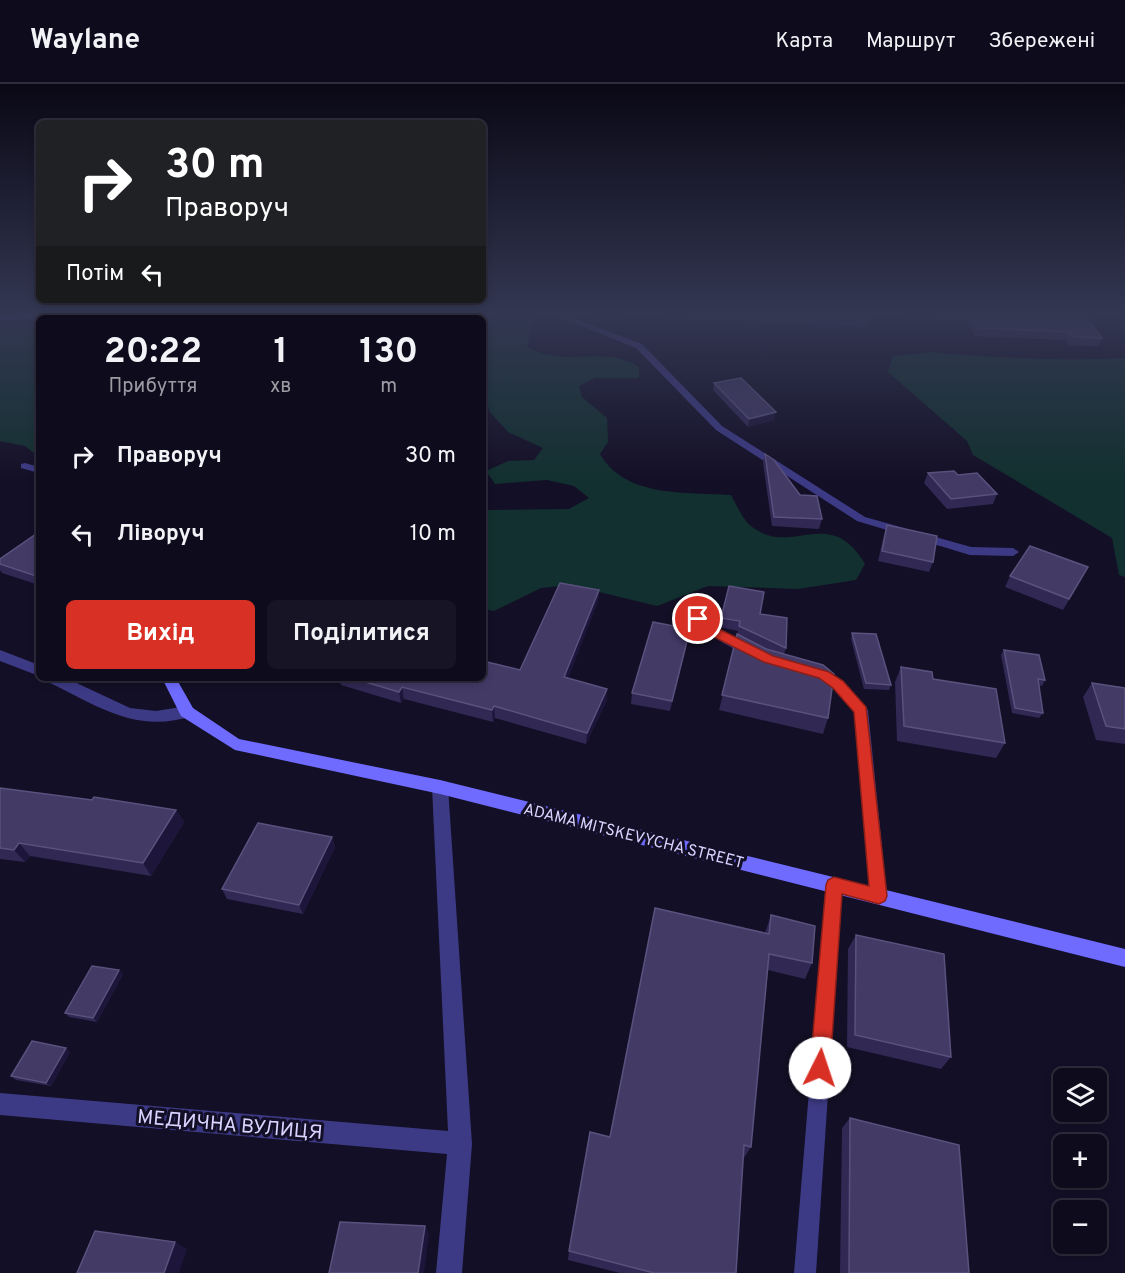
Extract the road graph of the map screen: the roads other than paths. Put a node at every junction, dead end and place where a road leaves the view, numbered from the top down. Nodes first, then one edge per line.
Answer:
1 (663, 370) edge
2 (25, 466) dead end
3 (36, 469) edge
4 (1013, 552) dead end
5 (698, 619) dead end
6 (759, 654) edge
7 (0, 655) edge
8 (802, 669) edge
9 (36, 670) edge
10 (59, 681) edge
11 (171, 681) edge
12 (187, 712) junction
13 (440, 786) junction
14 (834, 885) junction
15 (879, 896) junction
16 (1125, 958) edge
17 (0, 1104) edge
18 (460, 1144) junction
19 (449, 1273) edge
20 (805, 1273) edge

1 - 4 lane
2 - 3 lane
5 - 6 lane
7 - 9 street
8 - 15 lane
10 - 12 street
11 - 12 street, ADAMA MITSKEVYCHA STREET
12 - 13 street, ADAMA MITSKEVYCHA STREET
13 - 14 street, ADAMA MITSKEVYCHA STREET
13 - 18 street
14 - 15 street, ADAMA MITSKEVYCHA STREET
14 - 20 lane
15 - 16 street, ADAMA MITSKEVYCHA STREET
17 - 18 street, МЕДИЧНА ВУЛИЦЯ
18 - 19 street

